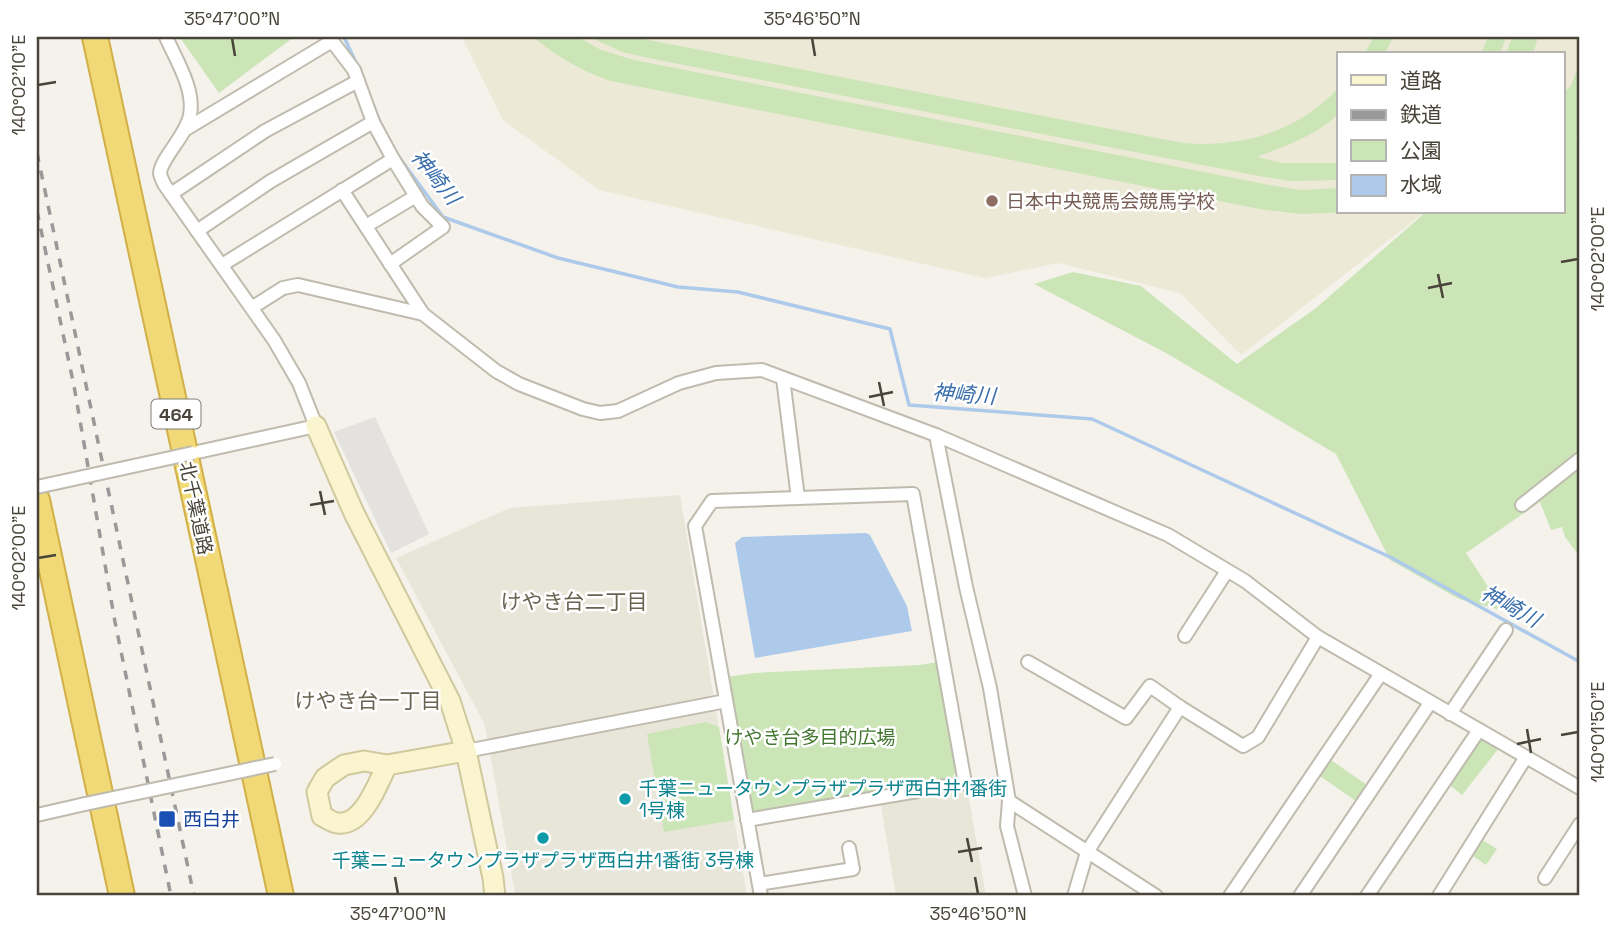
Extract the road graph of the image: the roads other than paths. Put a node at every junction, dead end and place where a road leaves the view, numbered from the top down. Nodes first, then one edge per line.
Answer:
1 (95, 37) edge
2 (166, 37) edge
3 (358, 81) junction
4 (373, 122) junction
5 (186, 129) junction
6 (393, 159) junction
7 (342, 190) junction
8 (171, 194) junction
9 (416, 196) junction
10 (366, 226) junction
11 (197, 231) junction
12 (390, 264) junction
13 (222, 265) junction
14 (253, 307) junction
15 (423, 314) junction
16 (783, 378) junction
17 (316, 426) junction
18 (936, 435) junction
19 (1580, 459) edge
20 (37, 487) edge
21 (798, 498) junction
22 (37, 500) edge
23 (1522, 505) dead end
24 (1227, 571) junction
25 (1506, 630) dead end
26 (1185, 636) dead end
27 (1318, 638) junction
28 (1028, 662) dead end
29 (1381, 675) junction
30 (726, 701) junction
31 (1430, 703) junction
32 (1180, 707) junction
33 (1450, 714) junction
34 (1479, 730) junction
35 (466, 751) junction
36 (1526, 757) junction
37 (275, 764) dead end
38 (387, 765) dead end
39 (1580, 788) edge
40 (1009, 801) junction
41 (37, 815) edge
42 (747, 820) junction
43 (1580, 824) edge
44 (849, 848) dead end
45 (1087, 852) junction
46 (1545, 878) dead end
47 (760, 890) edge
48 (122, 896) edge
49 (281, 896) edge
50 (495, 896) edge
51 (1025, 896) edge
52 (1074, 896) edge
53 (1156, 896) edge
54 (1230, 896) edge
55 (1300, 896) edge
56 (1367, 896) edge
57 (1439, 896) edge

1 - 49 highway, 北千葉道路 / 464
2 - 5 street
3 - 4 street
3 - 5 street
3 - 8 street
4 - 6 street
4 - 11 street
5 - 8 street
6 - 7 street
6 - 9 street
7 - 10 street
7 - 13 street
8 - 11 street
9 - 10 street
9 - 12 street
10 - 12 street
11 - 13 street
12 - 15 street
13 - 14 street
14 - 15 street
14 - 17 street
15 - 16 street
16 - 18 street
16 - 21 street
17 - 20 street, bridge
17 - 35 street
18 - 24 street
18 - 40 street
19 - 23 street
21 - 30 street
21 - 42 street
22 - 48 highway
24 - 26 street
24 - 27 street
25 - 33 street
27 - 29 street
27 - 32 street
28 - 32 street
29 - 31 street
29 - 54 street
30 - 35 street
30 - 42 street
31 - 33 street
31 - 55 street
32 - 45 street
33 - 34 street
34 - 36 street
34 - 56 street
35 - 38 street
35 - 50 street
36 - 39 street
36 - 57 street
37 - 41 street, bridge
40 - 45 street
40 - 51 street
42 - 47 street
43 - 46 street
44 - 47 street
45 - 52 street
45 - 53 street

